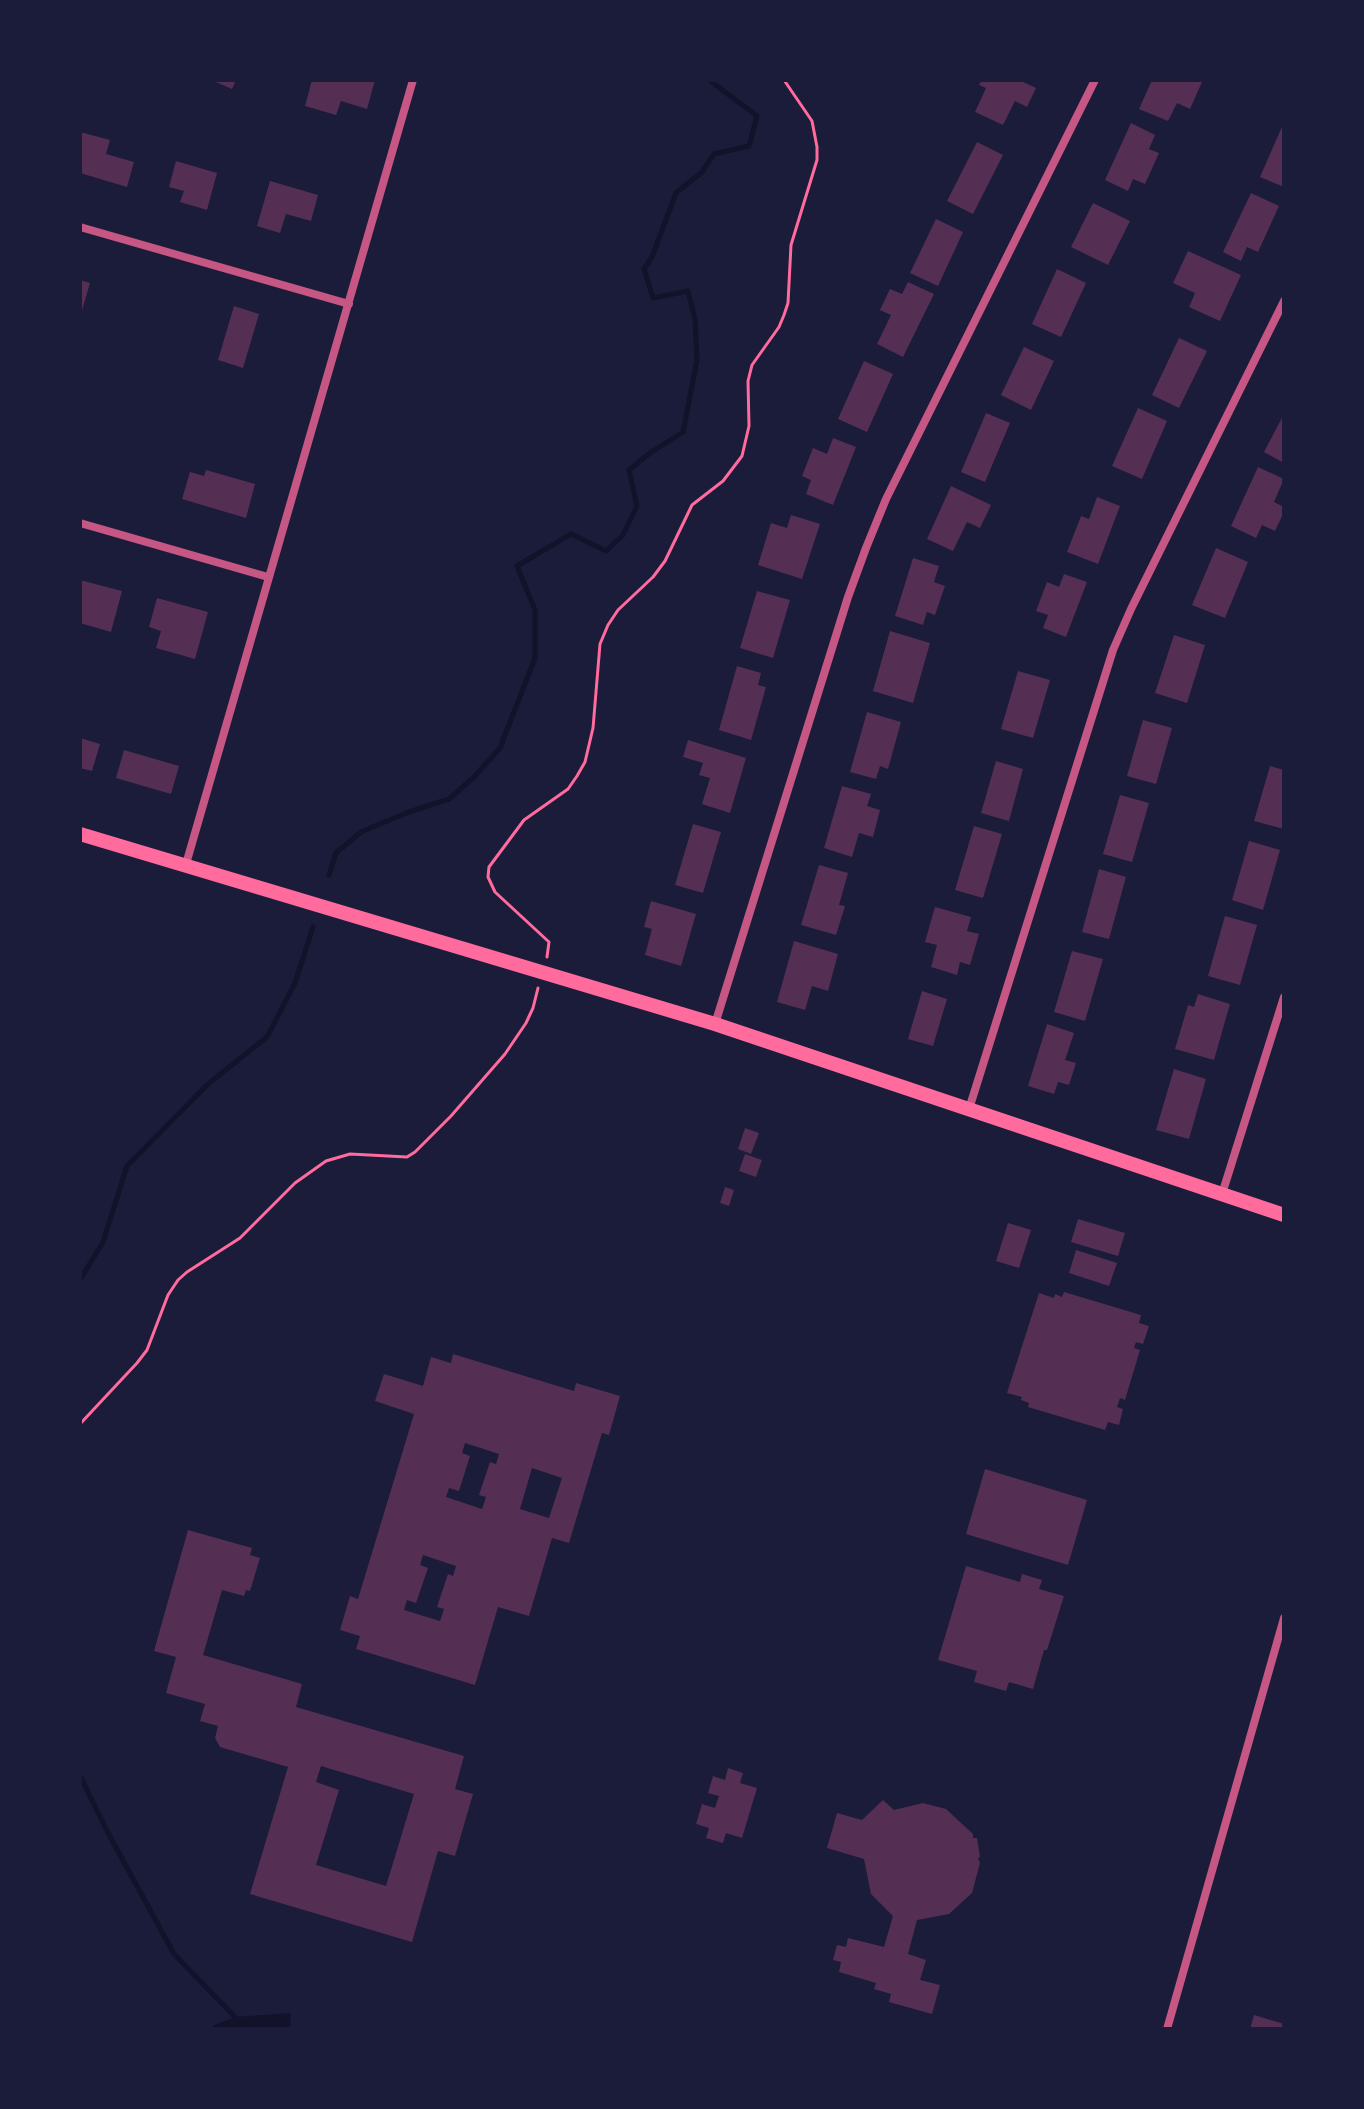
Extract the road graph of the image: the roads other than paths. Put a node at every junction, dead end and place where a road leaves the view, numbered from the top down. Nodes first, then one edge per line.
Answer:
1 (413, 80) edge
2 (1095, 80) edge
3 (80, 227) edge
4 (1284, 301) edge
5 (349, 304) junction
6 (80, 523) edge
7 (268, 577) junction
8 (80, 834) edge
9 (186, 864) junction
10 (1284, 997) edge
11 (715, 1024) junction
12 (969, 1109) junction
13 (1222, 1194) junction
14 (1284, 1215) edge
15 (1284, 1618) edge
16 (1167, 2029) edge

1 - 5 street
2 - 11 street
3 - 5 street
4 - 12 street
5 - 7 street
6 - 7 street
7 - 9 street
8 - 9 main road
9 - 11 main road
10 - 13 street
11 - 12 main road
12 - 13 main road
13 - 14 main road
15 - 16 street

